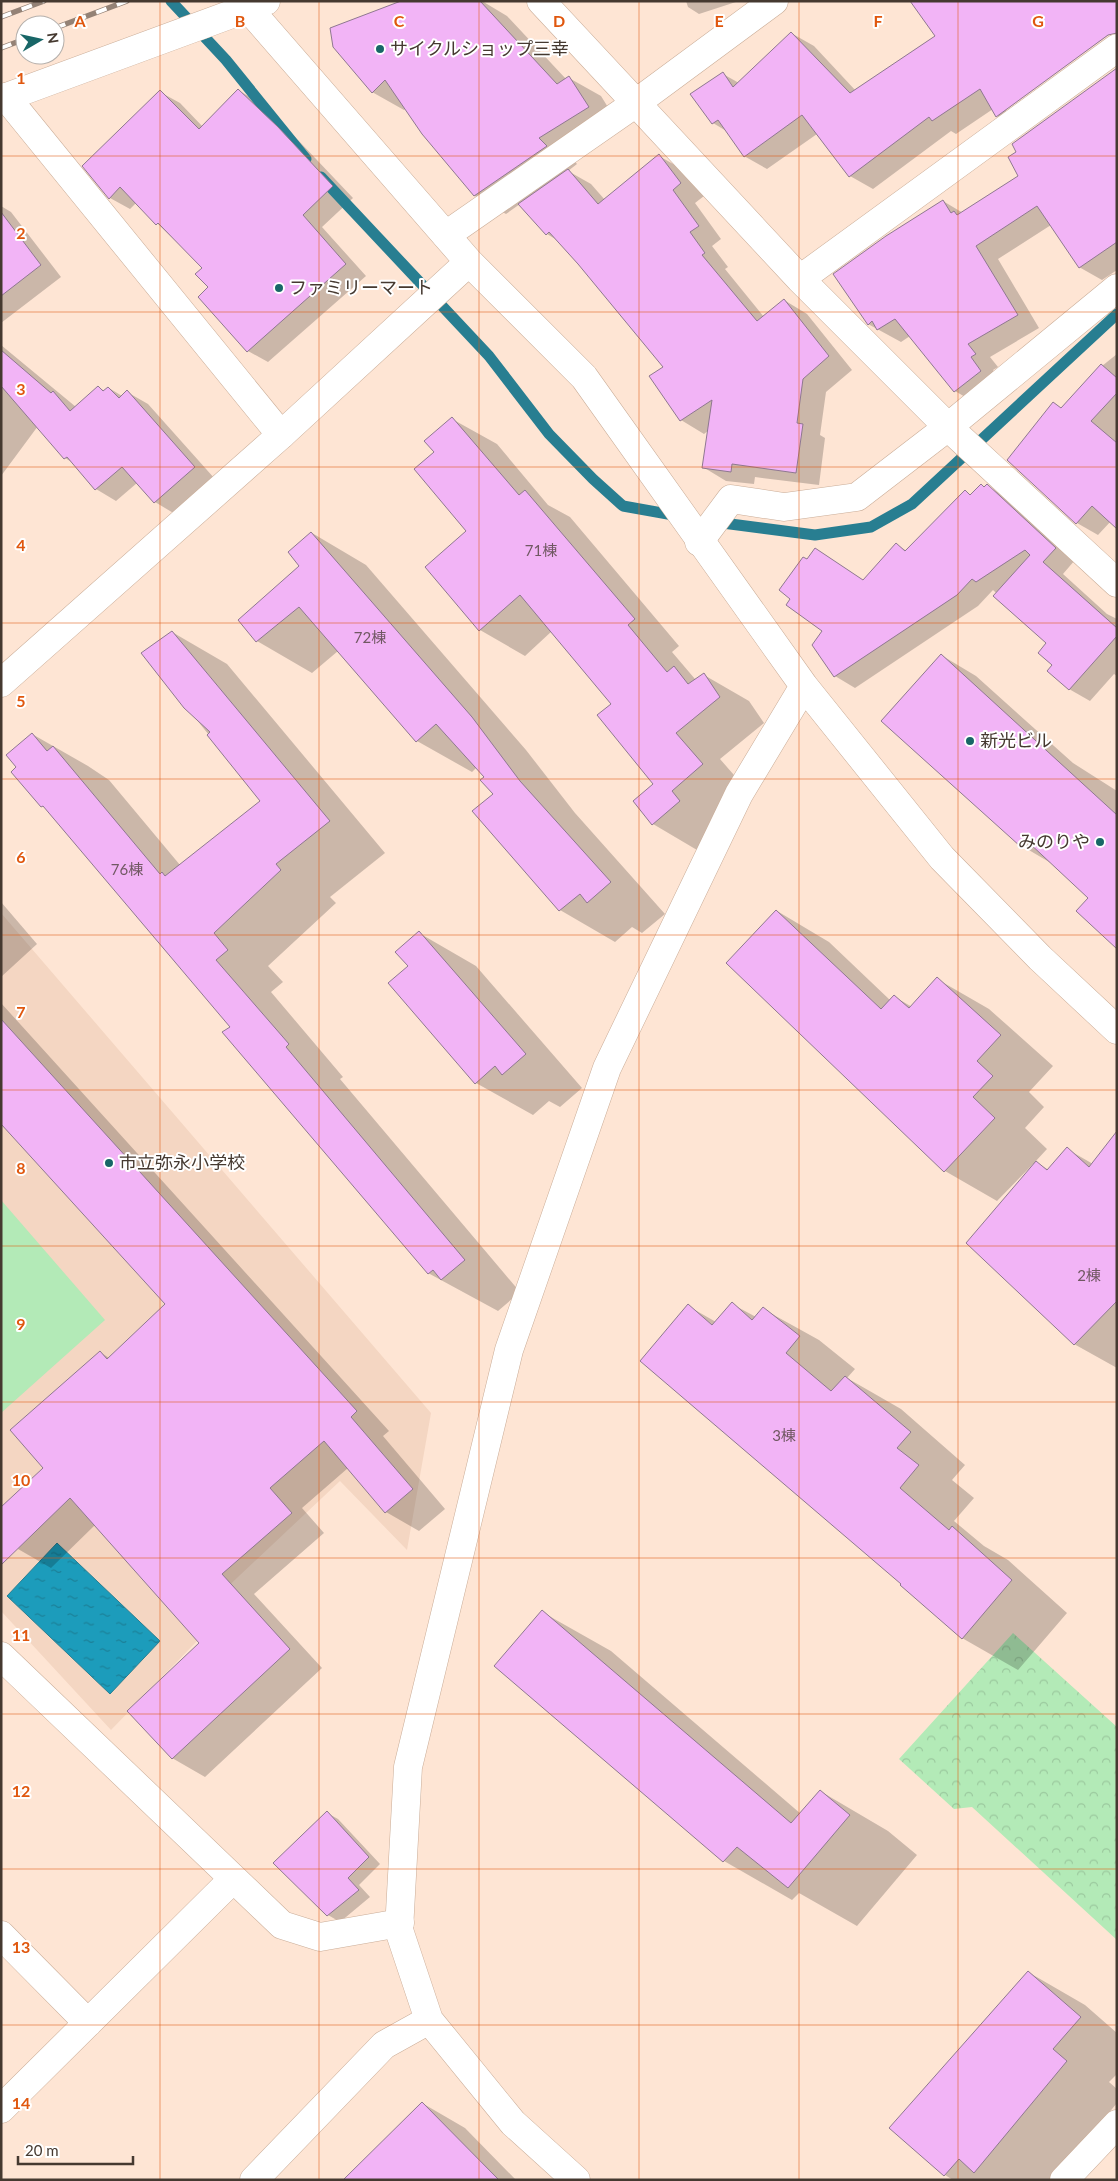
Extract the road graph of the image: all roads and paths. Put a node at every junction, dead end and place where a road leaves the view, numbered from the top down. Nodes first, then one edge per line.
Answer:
1 (541, 1) edge
2 (774, 1) edge
3 (252, 3) edge
4 (1117, 48) edge
5 (4, 98) edge
6 (636, 103) junction
7 (446, 236) junction
8 (469, 262) junction
9 (800, 279) junction
10 (1117, 288) edge
11 (948, 427) junction
12 (281, 434) junction
13 (705, 535) junction
14 (1117, 584) edge
15 (1, 683) edge
16 (804, 686) junction
17 (1117, 1030) edge
18 (1, 1656) edge
19 (233, 1879) junction
20 (400, 1923) junction
21 (1, 1935) edge
22 (429, 2020) junction
23 (88, 2023) junction
24 (1, 2108) edge
25 (1117, 2124) edge
26 (254, 2180) edge
27 (576, 2180) edge
28 (1064, 2180) edge

1 - 6 street
2 - 6 street
3 - 5 street
3 - 7 street
4 - 9 street
5 - 12 street
6 - 7 street
6 - 9 street
7 - 8 street
8 - 12 street
8 - 13 street
9 - 11 street
10 - 11 street
11 - 13 street
11 - 14 street
12 - 15 street
13 - 16 street
16 - 17 street
16 - 20 street
18 - 19 street
19 - 20 street
19 - 23 street
20 - 22 street
21 - 23 street
22 - 26 street
22 - 27 street
23 - 24 street
25 - 28 street

